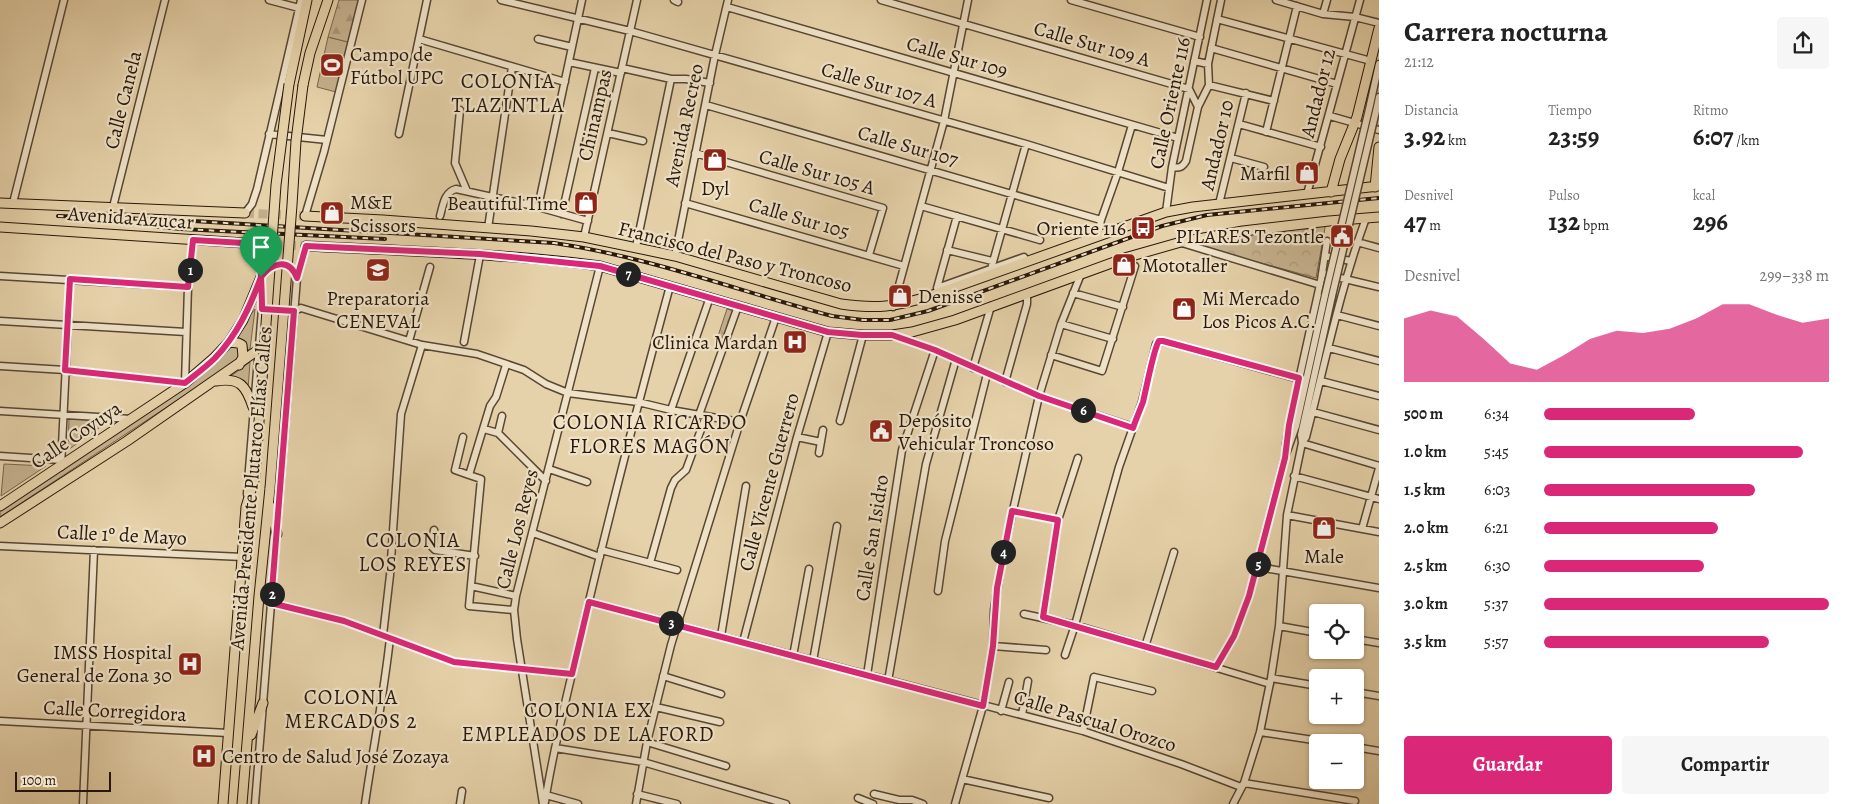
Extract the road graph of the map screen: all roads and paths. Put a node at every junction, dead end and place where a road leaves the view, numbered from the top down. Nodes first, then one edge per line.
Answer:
1 (64, 0) edge
2 (165, 0) edge
3 (269, 0) edge
4 (301, 0) edge
5 (307, 0) edge
6 (328, 0) edge
7 (362, 0) edge
8 (427, 0) edge
9 (501, 0) edge
10 (582, 0) edge
11 (637, 0) edge
12 (881, 0) edge
13 (968, 0) edge
14 (1071, 0) edge
15 (1207, 0) edge
16 (1221, 0) edge
17 (1276, 0) edge
18 (1327, 0) edge
19 (1360, 0) edge
20 (727, 3) edge
21 (1297, 6) junction
22 (299, 8) junction
23 (1323, 14) junction
24 (1354, 17) junction
25 (1217, 19) junction
26 (578, 20) junction
27 (1379, 23) edge
28 (964, 24) junction
29 (1379, 28) edge
30 (630, 31) junction
31 (1200, 37) junction
32 (1289, 37) junction
33 (419, 39) junction
34 (538, 39) dead end
35 (572, 48) junction
36 (1211, 48) junction
37 (1345, 54) junction
38 (715, 55) junction
39 (1194, 61) junction
40 (569, 62) junction
41 (1375, 62) edge
42 (1208, 64) junction
43 (512, 67) junction
44 (595, 68) junction
45 (1282, 69) junction
46 (621, 71) junction
47 (955, 73) junction
48 (670, 79) junction
49 (565, 82) junction
50 (710, 83) junction
51 (1337, 84) junction
52 (1209, 85) junction
53 (1189, 89) junction
54 (1246, 93) junction
55 (1379, 97) edge
56 (1274, 101) junction
57 (706, 105) junction
58 (1373, 106) junction
59 (1198, 107) junction
60 (460, 110) dead end
61 (1330, 116) junction
62 (1355, 120) junction
63 (944, 121) junction
64 (1379, 121) edge
65 (1238, 124) junction
66 (1132, 125) junction
67 (1379, 130) edge
68 (1266, 132) junction
69 (608, 133) junction
70 (269, 134) junction
71 (399, 134) dead end
72 (1178, 138) junction
73 (328, 140) junction
74 (643, 141) dead end
75 (1026, 144) junction
76 (1321, 147) junction
77 (1379, 147) edge
78 (695, 153) junction
79 (1231, 158) junction
80 (1172, 167) junction
81 (1264, 167) dead end
82 (931, 169) junction
83 (1118, 172) junction
84 (1377, 186) edge
85 (1169, 188) junction
86 (467, 191) junction
87 (1331, 192) junction
88 (1012, 193) junction
89 (1308, 194) junction
90 (492, 197) junction
91 (685, 202) junction
92 (0, 203) edge
93 (13, 203) junction
94 (1219, 204) junction
95 (920, 206) junction
96 (113, 207) junction
97 (538, 207) junction
98 (1166, 212) junction
99 (245, 213) joint
100 (562, 214) junction
101 (305, 216) joint
102 (440, 216) dead end
103 (957, 216) junction
104 (1379, 217) edge
105 (1366, 218) junction
106 (1101, 220) junction
107 (588, 221) junction
108 (0, 227) edge
109 (488, 228) junction
110 (1001, 229) junction
111 (1098, 236) junction
112 (584, 237) junction
113 (193, 240) junction
114 (1040, 240) dead end
115 (1327, 241) dead end
116 (1181, 242) junction
117 (1357, 242) junction
118 (260, 244) joint
119 (306, 246) joint
120 (636, 247) junction
121 (1379, 248) edge
122 (948, 250) junction
123 (480, 254) junction
124 (869, 255) junction
125 (675, 256) junction
126 (1325, 256) junction
127 (1351, 261) junction
128 (1027, 262) junction
129 (1324, 264) junction
130 (991, 265) junction
131 (600, 266) junction
132 (904, 266) junction
133 (1135, 266) dead end
134 (430, 267) dead end
135 (1348, 270) junction
136 (1081, 274) junction
137 (0, 276) edge
138 (261, 277) junction
139 (297, 278) junction
140 (1346, 278) junction
141 (70, 279) junction
142 (1320, 279) junction
143 (964, 282) junction
144 (1344, 285) junction
145 (670, 286) junction
146 (188, 287) junction
147 (1379, 287) edge
148 (1073, 293) junction
149 (1027, 294) junction
150 (1329, 295) junction
151 (710, 297) junction
152 (738, 306) junction
153 (893, 306) junction
154 (991, 306) junction
155 (1123, 307) junction
156 (262, 309) junction
157 (294, 311) junction
158 (1337, 315) junction
159 (776, 317) junction
160 (0, 321) edge
161 (1061, 324) junction
162 (68, 325) junction
163 (1379, 326) edge
164 (186, 332) junction
165 (828, 332) junction
166 (862, 335) junction
167 (892, 335) junction
168 (1113, 339) junction
169 (409, 341) junction
170 (229, 342) junction
171 (464, 342) dead end
172 (422, 345) junction
173 (1329, 348) junction
174 (258, 350) junction
175 (935, 350) junction
176 (1051, 355) junction
177 (956, 359) junction
178 (1379, 361) edge
179 (239, 365) junction
180 (506, 365) junction
181 (0, 366) edge
182 (973, 368) junction
183 (65, 370) junction
184 (986, 374) junction
185 (1299, 378) junction
186 (216, 381) junction
187 (1321, 381) junction
188 (1004, 382) junction
189 (185, 383) junction
190 (568, 393) junction
191 (1039, 396) junction
192 (1379, 396) edge
193 (638, 402) junction
194 (253, 407) junction
195 (670, 410) junction
196 (0, 411) edge
197 (1313, 412) junction
198 (63, 414) junction
199 (502, 416) dead end
200 (703, 416) junction
201 (132, 419) junction
202 (840, 421) dead end
203 (740, 422) junction
204 (1133, 428) junction
205 (484, 429) junction
206 (823, 430) dead end
207 (1379, 430) edge
208 (498, 433) junction
209 (463, 437) dead end
210 (797, 437) junction
211 (821, 442) junction
212 (1302, 443) junction
213 (819, 453) dead end
214 (0, 456) edge
215 (1078, 458) dead end
216 (1285, 458) junction
217 (61, 463) junction
218 (1379, 467) edge
219 (549, 469) junction
220 (469, 475) junction
221 (1294, 476) junction
222 (546, 481) junction
223 (587, 482) dead end
224 (746, 486) dead end
225 (1371, 496) junction
226 (269, 497) junction
227 (1379, 499) edge
228 (2, 504) edge
229 (246, 507) junction
230 (1012, 511) junction
231 (1287, 515) junction
232 (1058, 520) junction
233 (0, 523) edge
234 (837, 526) dead end
235 (1362, 529) junction
236 (434, 530) dead end
237 (1379, 532) edge
238 (533, 533) junction
239 (276, 534) junction
240 (0, 546) edge
241 (94, 550) junction
242 (1174, 552) dead end
243 (600, 554) junction
244 (475, 556) junction
245 (1260, 556) junction
246 (243, 557) junction
247 (650, 563) junction
248 (809, 569) dead end
249 (677, 570) dead end
250 (1283, 571) junction
251 (471, 586) junction
252 (1379, 588) edge
253 (938, 591) dead end
254 (516, 596) junction
255 (589, 602) junction
256 (271, 603) junction
257 (514, 610) junction
258 (1024, 614) dead end
259 (1043, 617) junction
260 (677, 625) junction
261 (1075, 625) junction
262 (1279, 626) junction
263 (1309, 631) edge
264 (383, 635) junction
265 (721, 636) junction
266 (390, 638) junction
267 (1364, 640) edge
268 (743, 642) junction
269 (1379, 643) edge
270 (993, 646) junction
271 (1145, 647) junction
272 (1046, 650) dead end
273 (1065, 654) dead end
274 (793, 656) junction
275 (813, 661) junction
276 (1216, 667) junction
277 (521, 668) junction
278 (572, 674) junction
279 (867, 675) junction
280 (663, 676) junction
281 (888, 681) junction
282 (1028, 681) dead end
283 (1271, 681) junction
284 (1009, 682) dead end
285 (1309, 685) edge
286 (1152, 691) dead end
287 (721, 694) dead end
288 (1364, 694) edge
289 (1379, 696) edge
290 (263, 703) junction
291 (983, 706) junction
292 (656, 707) junction
293 (1001, 710) junction
294 (1022, 715) junction
295 (0, 722) edge
296 (720, 722) dead end
297 (86, 725) junction
298 (1083, 731) junction
299 (1260, 732) junction
300 (228, 733) junction
301 (1309, 739) edge
302 (647, 742) junction
303 (247, 745) junction
304 (555, 748) junction
305 (1364, 748) edge
306 (1379, 751) edge
307 (643, 762) junction
308 (726, 766) dead end
309 (962, 779) junction
310 (1243, 785) junction
311 (462, 790) dead end
312 (546, 794) junction
313 (637, 794) junction
314 (874, 794) dead end
315 (858, 798) dead end
316 (1049, 798) dead end
317 (1355, 801) dead end
318 (83, 804) edge
319 (223, 804) edge
320 (242, 804) edge
321 (255, 804) edge
322 (365, 804) edge
323 (460, 804) edge
324 (544, 804) edge
325 (578, 804) edge
326 (636, 804) edge
327 (678, 804) edge
328 (786, 804) edge
329 (873, 804) edge
330 (923, 804) edge
331 (955, 804) edge
332 (1233, 804) edge

1 - 93 street
2 - 96 street, Calle Canela
3 - 22 street
4 - 22 street
5 - 229 main road, Avenida Presidente Plutarco Elías Calles, bridge
6 - 226 main road, Avenida Presidente Plutarco Elías Calles, bridge
7 - 73 street
8 - 33 street
9 - 26 street, Calle Sur 107 A
10 - 26 street
11 - 30 street, Chinampas
12 - 28 street, Calle Sur 109 A
13 - 28 street
14 - 31 street
15 - 31 street, Calle Oriente 116
16 - 25 street
17 - 21 street
18 - 23 street
19 - 24 street, Andador 12
20 - 38 street, Avenida Recreo
20 - 47 street, Calle Sur 109
21 - 23 street
21 - 32 street
22 - 70 street
23 - 24 street
24 - 27 street
24 - 37 street, Andador 12
25 - 32 street
25 - 36 street
26 - 30 street, Calle Sur 107 A
26 - 35 street
28 - 47 street
28 - 53 street, Calle Sur 109 A
29 - 41 main road
30 - 38 street, Calle Sur 107 A
30 - 46 street, Chinampas
31 - 39 street, Calle Oriente 116
32 - 37 street
32 - 45 street
33 - 43 street
33 - 71 street
34 - 35 street
35 - 40 street
36 - 42 street
36 - 45 street
37 - 41 street
37 - 51 street, Andador 12
38 - 50 street, Avenida Recreo
38 - 63 street, Calle Sur 107 A
39 - 42 street
39 - 53 street, Calle Oriente 116
40 - 44 street
40 - 49 street
41 - 58 street
41 - 62 main road
42 - 52 street
43 - 49 street
43 - 90 street
44 - 46 street
44 - 100 street
45 - 51 street
45 - 56 street
46 - 48 street
46 - 69 street, Chinampas
47 - 63 street
47 - 66 street, Calle Sur 109
48 - 50 street
48 - 120 street
49 - 97 street
50 - 57 street, Avenida Recreo
51 - 61 street, Andador 12
52 - 54 street
52 - 59 street
53 - 59 street
53 - 72 street, Calle Oriente 116
54 - 56 street
54 - 65 street, Andador 10
55 - 58 street
56 - 68 street
57 - 78 street, Avenida Recreo
57 - 82 street, Calle Sur 107
58 - 150 street, bridge
59 - 80 street
60 - 86 street
61 - 62 street
61 - 76 street, Andador 12
62 - 64 main road
62 - 67 street
62 - 87 main road
63 - 75 street, Calle Sur 107 A
63 - 82 street
65 - 68 street
65 - 79 street, Andador 10
66 - 72 street, Calle Sur 109
66 - 83 street
68 - 76 street
69 - 74 street
69 - 107 street, Chinampas
70 - 73 street
70 - 99 street
72 - 80 street, Calle Oriente 116
73 - 101 street
75 - 83 street, Calle Sur 107 A
75 - 88 street
76 - 89 street, Andador 12
77 - 84 main road
78 - 91 street, Avenida Recreo
78 - 124 street, Calle Sur 105 A
79 - 81 street
79 - 94 street, Andador 10
80 - 85 street, Calle Oriente 116
82 - 88 street, Calle Sur 107
82 - 95 street
83 - 85 street, Calle Sur 107 A
83 - 106 street
84 - 87 main road, Francisco del Paso y Troncoso
85 - 98 street, Calle Oriente 116
86 - 90 street
86 - 102 street
87 - 89 main road, Francisco del Paso y Troncoso
88 - 106 street, Calle Sur 107
88 - 110 street
89 - 94 main road, Francisco del Paso y Troncoso
90 - 97 street
90 - 109 street
91 - 124 street, Calle Sur 105
91 - 125 street, Avenida Recreo
92 - 93 main road, Avenida Azucar
93 - 96 main road, Avenida Azucar
94 - 98 main road, Francisco del Paso y Troncoso
95 - 103 street
95 - 132 street
96 - 99 main road, Avenida Azucar
97 - 100 street
98 - 111 main road, Francisco del Paso y Troncoso
100 - 107 street
101 - 109 main road, Francisco del Paso y Troncoso
103 - 110 street
103 - 122 street
104 - 105 main road, Francisco del Paso y Troncoso
105 - 116 main road, Francisco del Paso y Troncoso
105 - 117 street
106 - 111 street
107 - 112 street, Chinampas
108 - 113 main road, Avenida Azucar
109 - 112 main road, Francisco del Paso y Troncoso
110 - 114 street
110 - 130 street
111 - 128 main road, Francisco del Paso y Troncoso
112 - 120 main road, Francisco del Paso y Troncoso
113 - 118 main road, Avenida Azucar
113 - 146 street
115 - 126 street
116 - 136 main road, Francisco del Paso y Troncoso
116 - 142 street
117 - 121 street
117 - 127 street
118 - 138 street, Avenida Presidente Plutarco Elías Calles
119 - 123 main road, Francisco del Paso y Troncoso
119 - 139 street, Avenida Presidente Plutarco Elías Calles
120 - 125 main road, Francisco del Paso y Troncoso
122 - 130 street
122 - 143 street
123 - 131 main road, Francisco del Paso y Troncoso
123 - 171 street
124 - 132 street, Calle Sur 105
125 - 153 main road, Francisco del Paso y Troncoso
126 - 127 street
126 - 129 street
127 - 135 street
128 - 130 street
128 - 143 main road, Francisco del Paso y Troncoso
129 - 135 street
129 - 142 street
130 - 143 street
131 - 145 main road, Francisco del Paso y Troncoso
131 - 190 street, Calle Los Reyes
132 - 153 street
133 - 155 street
134 - 169 street
135 - 140 street
136 - 148 street
136 - 149 main road, Francisco del Paso y Troncoso
137 - 141 street
138 - 139 street
138 - 156 street, Avenida Presidente Plutarco Elías Calles
138 - 170 main road, Calle Coyuya
139 - 157 street, Avenida Presidente Plutarco Elías Calles
140 - 142 street
140 - 144 street
140 - 147 street
141 - 146 street
141 - 162 street
142 - 144 street
142 - 185 street
143 - 153 main road, Francisco del Paso y Troncoso
144 - 158 street
145 - 151 main road, Francisco del Paso y Troncoso
145 - 193 street
146 - 164 street
148 - 155 street
148 - 161 street
149 - 154 main road, Francisco del Paso y Troncoso
149 - 188 street
150 - 212 street
150 - 216 street
151 - 152 main road, Francisco del Paso y Troncoso
151 - 195 street
152 - 159 main road, Francisco del Paso y Troncoso
152 - 200 street
154 - 167 main road, Francisco del Paso y Troncoso
154 - 182 street
155 - 168 street
156 - 157 street
156 - 174 street, Avenida Presidente Plutarco Elías Calles
157 - 169 street
157 - 239 street, Avenida Presidente Plutarco Elías Calles
158 - 163 street
158 - 173 street
159 - 165 main road, Francisco del Paso y Troncoso
159 - 203 street
160 - 162 street
161 - 168 street
161 - 176 street
162 - 164 street
162 - 183 street
164 - 189 street
165 - 166 main road, Francisco del Paso y Troncoso
165 - 210 street, Calle Vicente Guerrero
166 - 167 main road, Francisco del Paso y Troncoso
166 - 202 street
167 - 175 street
168 - 176 street
169 - 172 street
170 - 179 main road
170 - 189 main road, Calle Coyuya
172 - 180 street
172 - 264 street
173 - 178 street
173 - 187 street
174 - 179 main road, Calle Coyuya
174 - 194 street, Avenida Presidente Plutarco Elías Calles
175 - 177 street
175 - 279 street, Calle San Isidro
176 - 191 street
177 - 182 street
177 - 281 street
179 - 186 main road, Calle Coyuya
180 - 190 street
180 - 205 street
181 - 183 street
182 - 184 street
183 - 189 street
183 - 198 street
184 - 188 street
184 - 253 street
185 - 204 street
185 - 216 street
186 - 194 main road
186 - 233 main road, Calle Coyuya
187 - 192 street
187 - 197 street
188 - 191 street
189 - 201 main road, Calle Coyuya
190 - 193 street
190 - 219 street, Calle Los Reyes
191 - 204 street
191 - 230 street
193 - 195 street
193 - 243 street
194 - 229 street, Avenida Presidente Plutarco Elías Calles
195 - 200 street
196 - 198 street
197 - 207 street
197 - 212 street
198 - 201 street
198 - 217 street
199 - 208 street
200 - 203 street
200 - 247 street
201 - 217 main road, Calle Coyuya
203 - 260 street
204 - 261 street
205 - 208 street
205 - 220 street
206 - 211 street
208 - 222 street
209 - 220 street
210 - 211 street
210 - 268 street, Calle Vicente Guerrero
211 - 213 street
212 - 218 street
212 - 221 street
214 - 217 street
215 - 232 street
216 - 245 street
217 - 228 main road, Calle Coyuya
218 - 225 street
219 - 222 street, Calle Los Reyes
219 - 223 street
220 - 244 street
221 - 225 street
221 - 231 street
222 - 238 street, Calle Los Reyes
224 - 265 street
225 - 227 street
225 - 235 street
226 - 239 main road
226 - 303 main road, Avenida Presidente Plutarco Elías Calles
229 - 246 main road, Avenida Presidente Plutarco Elías Calles
230 - 232 street
230 - 270 street
231 - 235 street
231 - 250 street
232 - 259 street
234 - 275 street
235 - 237 street
236 - 244 street
238 - 243 street
238 - 254 street, Calle Los Reyes
239 - 256 street, Avenida Presidente Plutarco Elías Calles
240 - 241 street, Calle 1º de Mayo
241 - 246 street, Calle 1º de Mayo
241 - 297 street
242 - 271 street
243 - 247 street
243 - 255 street
244 - 251 street
245 - 250 street
245 - 276 street
246 - 300 main road, Avenida Presidente Plutarco Elías Calles
247 - 249 street
248 - 274 street
250 - 252 street
250 - 262 street
251 - 254 street
251 - 257 street
254 - 257 street, Calle Los Reyes
255 - 260 street, Calle Pascual Orozco
255 - 278 street
256 - 264 street
256 - 290 street, Avenida Presidente Plutarco Elías Calles
257 - 277 street, Calle Los Reyes
258 - 259 street
259 - 261 street
260 - 265 street, Calle Pascual Orozco
260 - 280 street
261 - 271 street
261 - 273 street
262 - 263 street
262 - 283 street
264 - 266 street
265 - 268 street, Calle Pascual Orozco
266 - 277 street
266 - 322 street
267 - 269 street
268 - 274 street, Calle Pascual Orozco
270 - 272 street
270 - 291 street
271 - 276 street
274 - 275 street, Calle Pascual Orozco
275 - 279 street, Calle Pascual Orozco
276 - 283 street
277 - 278 street
277 - 324 street, Calle Los Reyes
278 - 304 street
279 - 281 street, Calle Pascual Orozco
280 - 287 street
280 - 292 street
281 - 291 street, Calle Pascual Orozco
282 - 294 street
283 - 285 street
283 - 299 street
284 - 293 street
286 - 298 street
288 - 289 street
290 - 303 main road
290 - 321 street, Avenida Presidente Plutarco Elías Calles
291 - 293 street, Calle Pascual Orozco
291 - 309 street
292 - 296 street
292 - 302 street
293 - 294 street, Calle Pascual Orozco
294 - 298 street, Calle Pascual Orozco
295 - 297 street, Calle Corregidora
297 - 300 street, Calle Corregidora
297 - 318 street
298 - 310 street, Calle Pascual Orozco
299 - 301 street
299 - 310 street
300 - 319 main road, Avenida Presidente Plutarco Elías Calles
302 - 307 street
302 - 308 street
303 - 320 main road, Avenida Presidente Plutarco Elías Calles
304 - 307 street
304 - 312 street
305 - 306 street
307 - 313 street
307 - 328 street
309 - 316 street
309 - 331 street
310 - 317 street, Calle Pascual Orozco
310 - 332 street
311 - 323 street
312 - 324 street
312 - 325 street
313 - 326 street
313 - 327 street
314 - 330 street
315 - 329 street

